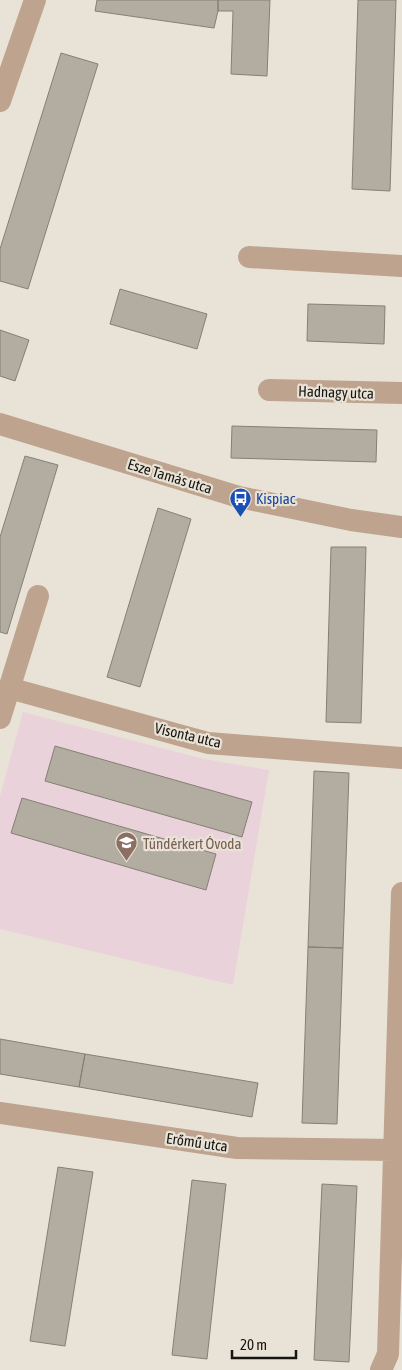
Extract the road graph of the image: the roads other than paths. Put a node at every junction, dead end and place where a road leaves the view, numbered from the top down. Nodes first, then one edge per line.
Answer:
1 (35, 0) edge
2 (0, 101) edge
3 (249, 257) dead end
4 (402, 266) edge
5 (269, 390) dead end
6 (402, 393) edge
7 (0, 424) edge
8 (402, 527) edge
9 (38, 596) dead end
10 (10, 688) junction
11 (0, 718) edge
12 (402, 758) edge
13 (402, 893) edge
14 (401, 1002) edge
15 (0, 1113) edge
16 (396, 1150) junction
17 (381, 1370) edge

1 - 2 street
3 - 4 street
5 - 6 street, Hadnagy utca
7 - 8 street, Esze Tamás utca
9 - 10 street
10 - 11 street
10 - 12 street, Visonta utca
13 - 14 street
14 - 16 street
15 - 16 street, Erőmű utca
16 - 17 street

